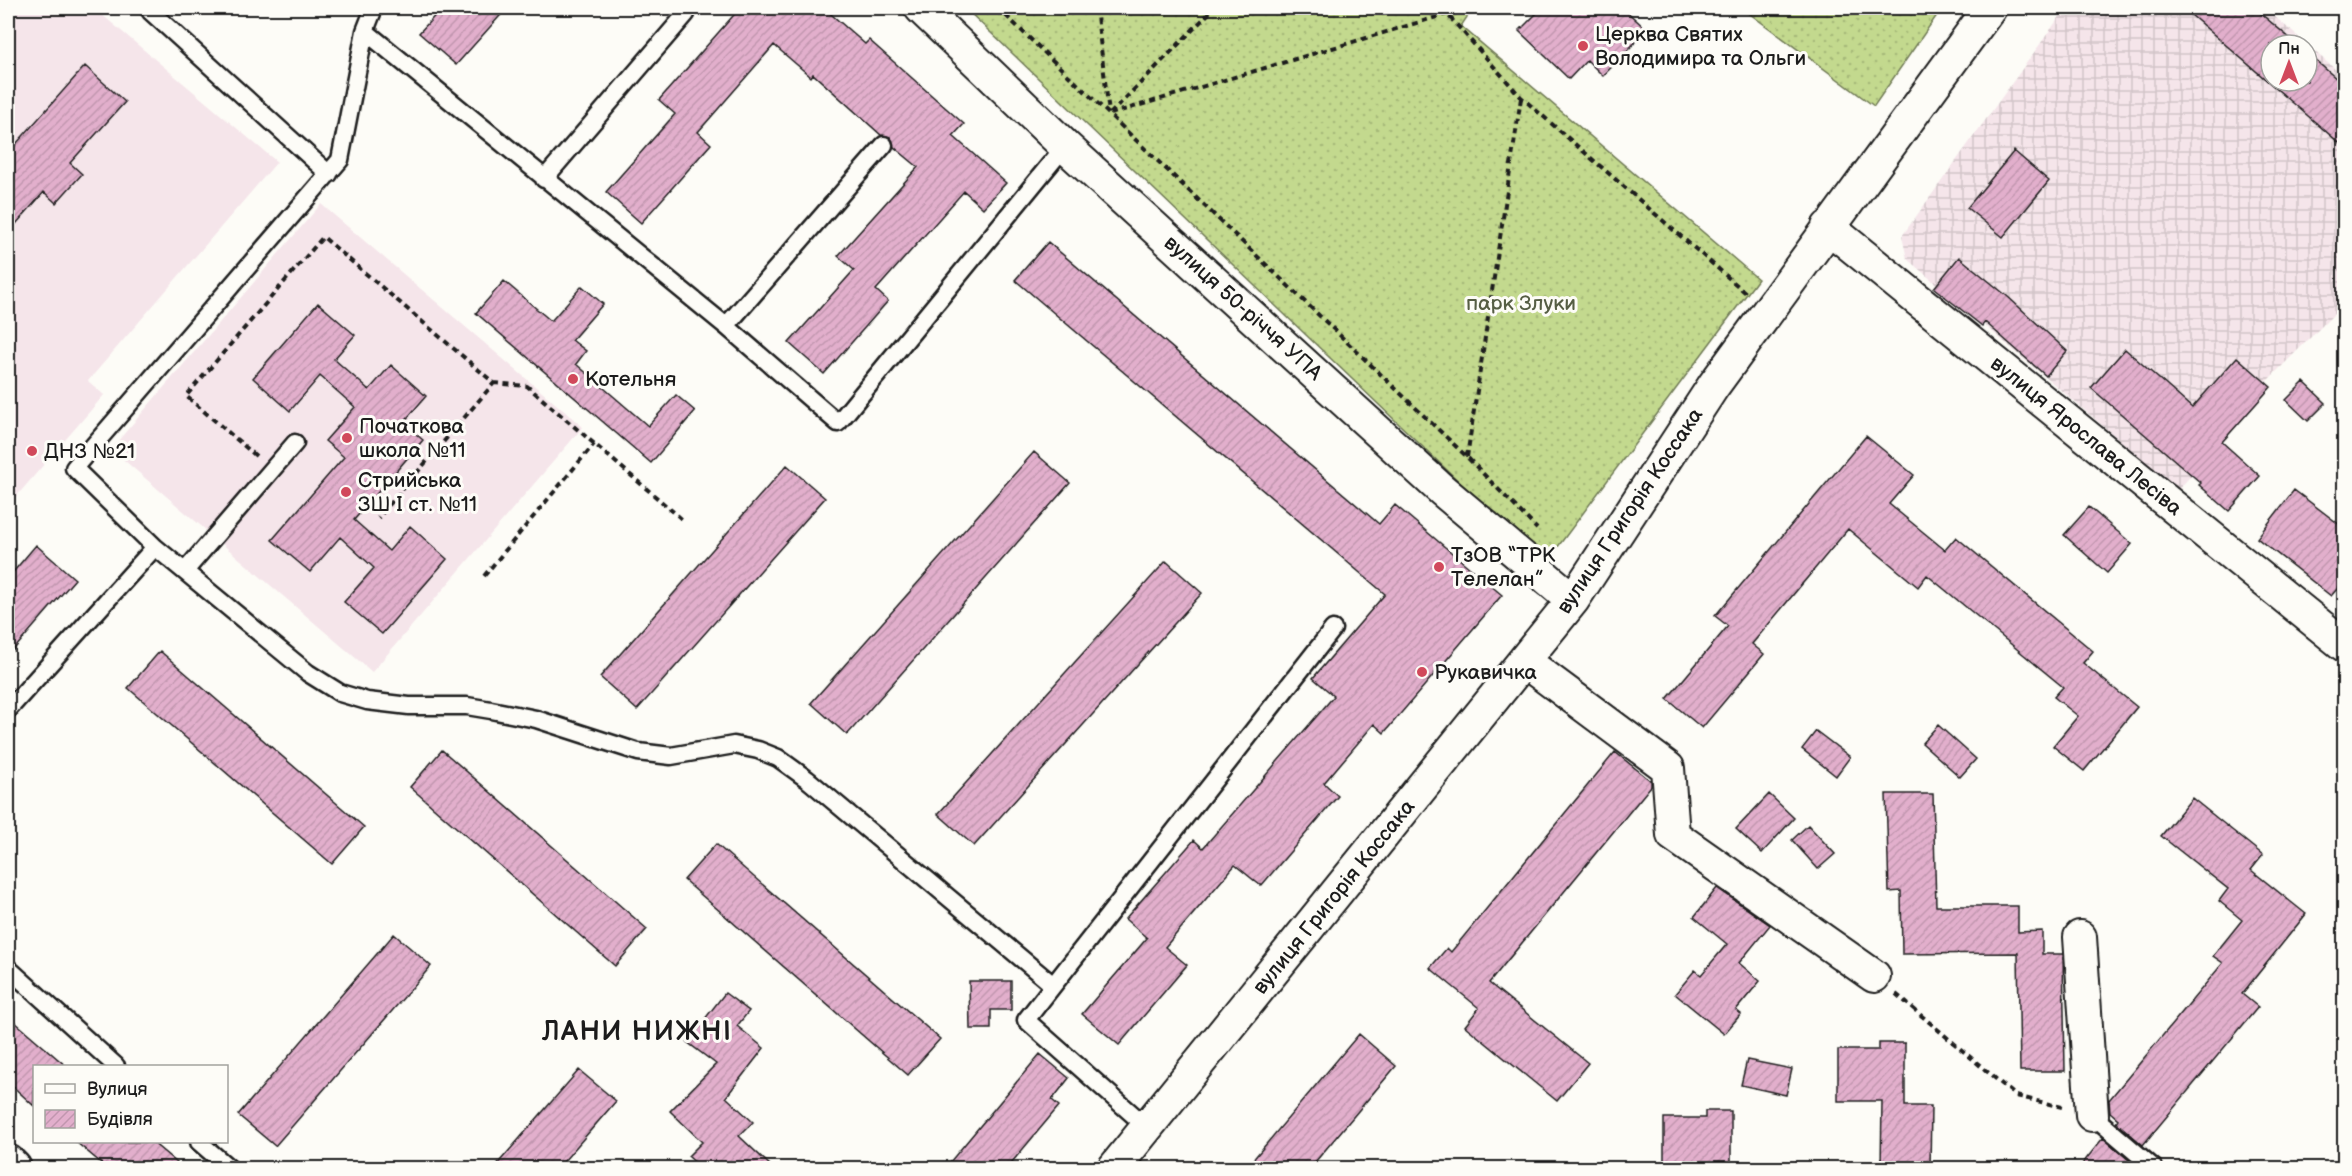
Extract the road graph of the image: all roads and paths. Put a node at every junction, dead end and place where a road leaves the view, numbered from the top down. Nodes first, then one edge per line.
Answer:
1 (374, 8) edge
2 (921, 8) edge
3 (998, 8) edge
4 (1096, 8) edge
5 (1214, 8) edge
6 (1450, 8) edge
7 (1990, 8) edge
8 (150, 11) dead end
9 (686, 14) dead end
10 (1447, 14) junction
11 (365, 31) junction
12 (1521, 97) junction
13 (1110, 114) junction
14 (884, 145) dead end
15 (1065, 146) junction
16 (329, 174) junction
17 (544, 179) junction
18 (1828, 227) junction
19 (1755, 301) dead end
20 (726, 326) junction
21 (494, 383) junction
22 (295, 443) dead end
23 (594, 444) junction
24 (1467, 457) junction
25 (272, 470) junction
26 (378, 518) dead end
27 (684, 521) dead end
28 (1539, 531) dead end
29 (155, 547) junction
30 (185, 571) junction
31 (484, 576) dead end
32 (1573, 600) junction
33 (1333, 629) dead end
34 (2344, 645) edge
35 (1524, 661) junction
36 (8, 710) edge
37 (2080, 937) dead end
38 (8, 968) edge
39 (1874, 976) joint
40 (1053, 985) junction
41 (115, 1065) edge
42 (2092, 1115) junction
43 (1148, 1128) junction
44 (200, 1143) edge
45 (8, 1162) edge
46 (14, 1168) edge
47 (229, 1168) edge
48 (1114, 1168) edge
49 (2154, 1168) edge

1 - 11 lane
2 - 15 street, вулиця 50-річчя УПА
3 - 13 path
4 - 13 path
5 - 13 path
6 - 10 path
7 - 18 street, вулиця Григорія Коссака
8 - 16 lane
9 - 17 lane
10 - 12 path
10 - 13 path
11 - 16 lane
11 - 17 lane
12 - 19 path
12 - 24 path
13 - 24 path
14 - 20 lane
15 - 20 lane
15 - 32 street, вулиця 50-річчя УПА
16 - 29 lane
17 - 20 lane
18 - 32 street, вулиця Григорія Коссака
18 - 34 street, вулиця Ярослава Лесіва
21 - 23 path
21 - 25 path
21 - 26 path
22 - 25 lane
23 - 27 path
23 - 31 path
24 - 28 path
25 - 30 lane
29 - 30 lane
29 - 36 lane
30 - 40 lane
32 - 35 street, вулиця Григорія Коссака
33 - 40 lane
35 - 39 street
35 - 43 street, вулиця Григорія Коссака
37 - 42 street
38 - 41 lane
39 - 42 path
40 - 43 lane
42 - 49 lane
43 - 48 street, вулиця Григорія Коссака
44 - 47 lane
45 - 46 street

